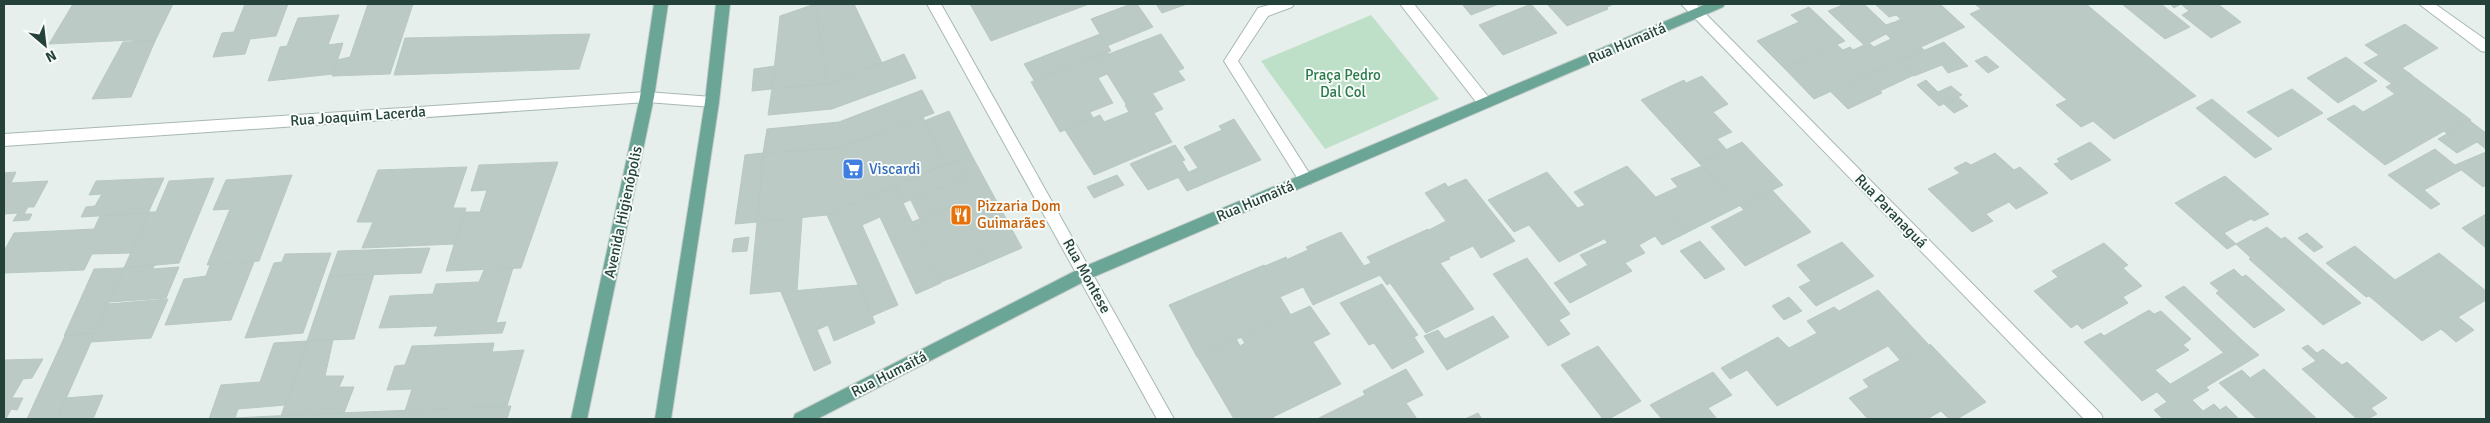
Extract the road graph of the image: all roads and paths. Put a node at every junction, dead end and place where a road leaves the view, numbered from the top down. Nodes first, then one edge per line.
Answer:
1 (661, 4) edge
2 (723, 4) edge
3 (934, 4) edge
4 (1287, 4) edge
5 (1407, 4) edge
6 (1718, 4) edge
7 (2426, 4) edge
8 (1692, 8) edge
9 (2486, 47) edge
10 (647, 97) junction
11 (712, 102) junction
12 (1485, 103) junction
13 (4, 140) edge
14 (1306, 180) junction
15 (1086, 273) junction
16 (579, 419) edge
17 (663, 419) edge
18 (801, 419) edge
19 (1166, 419) edge
20 (2095, 419) edge

1 - 10 main road, Avenida Higienópolis
2 - 11 main road
3 - 15 street, Rua Montese
4 - 14 street
5 - 12 street
6 - 8 main road, Rua Humaitá
7 - 9 street
8 - 12 main road, Rua Humaitá
8 - 20 street, Rua Paranaguá
10 - 11 street, Rua Joaquim Lacerda
10 - 13 street, Rua Joaquim Lacerda
10 - 16 main road, Avenida Higienópolis
11 - 17 main road
12 - 14 main road, Rua Humaitá
14 - 15 main road, Rua Humaitá
15 - 18 main road, Rua Humaitá
15 - 19 street, Rua Montese

